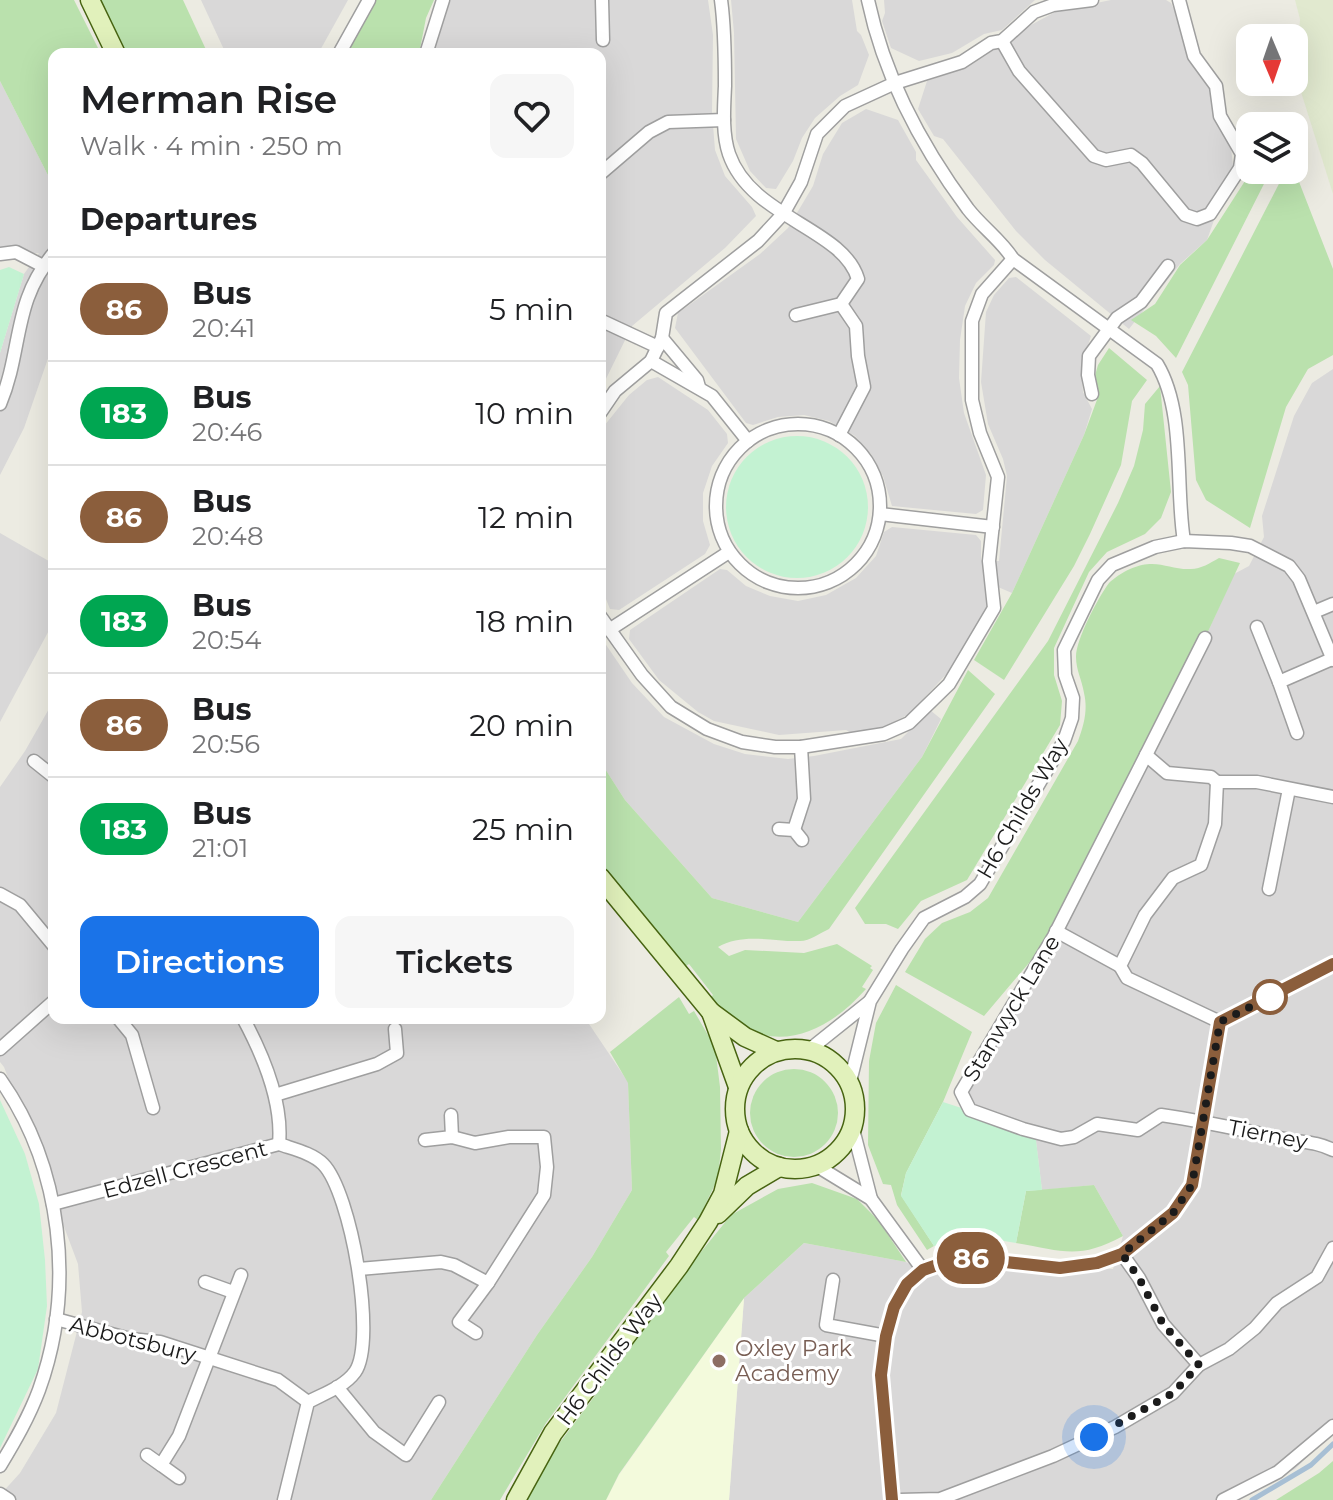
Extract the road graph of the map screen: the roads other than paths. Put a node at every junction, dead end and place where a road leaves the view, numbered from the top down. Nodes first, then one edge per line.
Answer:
1 (90, 0) edge
2 (369, 0) edge
3 (443, 0) edge
4 (602, 0) edge
5 (721, 0) edge
6 (868, 0) edge
7 (1092, 0) edge
8 (1179, 0) edge
9 (603, 40) dead end
10 (1002, 41) junction
11 (113, 48) edge
12 (342, 48) edge
13 (428, 48) edge
14 (895, 83) junction
15 (724, 120) junction
16 (606, 169) edge
17 (783, 214) junction
18 (0, 254) edge
19 (1013, 259) junction
20 (48, 260) edge
21 (43, 266) junction
22 (1168, 266) dead end
23 (841, 304) junction
24 (796, 315) dead end
25 (606, 322) edge
26 (1109, 330) junction
27 (660, 343) junction
28 (651, 361) junction
29 (699, 387) junction
30 (1092, 394) dead end
31 (0, 404) edge
32 (606, 404) edge
33 (839, 435) junction
34 (748, 441) junction
35 (880, 514) junction
36 (993, 527) junction
37 (1184, 541) junction
38 (729, 552) junction
39 (1333, 604) edge
40 (1314, 612) junction
41 (606, 625) edge
42 (1257, 627) dead end
43 (609, 630) junction
44 (1205, 638) dead end
45 (1333, 660) edge
46 (1279, 682) junction
47 (1297, 733) dead end
48 (801, 747) junction
49 (1146, 755) junction
50 (34, 761) dead end
51 (48, 772) edge
52 (1217, 782) junction
53 (1289, 789) junction
54 (1333, 797) edge
55 (779, 829) dead end
56 (606, 884) edge
57 (1269, 889) dead end
58 (0, 894) edge
59 (1056, 931) junction
60 (48, 939) edge
61 (1333, 964) edge
62 (1120, 966) junction
63 (873, 997) junction
64 (48, 1006) edge
65 (711, 1012) junction
66 (1220, 1022) junction
67 (123, 1024) edge
68 (245, 1024) edge
69 (395, 1029) dead end
70 (0, 1049) edge
71 (809, 1050) junction
72 (776, 1051) junction
73 (0, 1079) edge
74 (850, 1082) junction
75 (738, 1087) junction
76 (275, 1095) junction
77 (153, 1108) dead end
78 (451, 1115) dead end
79 (1202, 1121) junction
80 (853, 1129) junction
81 (739, 1131) junction
82 (452, 1137) junction
83 (425, 1140) dead end
84 (279, 1144) junction
85 (1333, 1150) edge
86 (817, 1166) junction
87 (779, 1167) junction
88 (871, 1199) junction
89 (53, 1204) junction
90 (708, 1222) junction
91 (1333, 1248) edge
92 (1122, 1254) junction
93 (359, 1269) junction
94 (923, 1270) junction
95 (241, 1275) dead end
96 (833, 1280) dead end
97 (205, 1282) dead end
98 (488, 1283) junction
99 (233, 1292) junction
100 (56, 1319) junction
101 (476, 1333) dead end
102 (886, 1336) junction
103 (209, 1359) junction
104 (1199, 1365) junction
105 (337, 1387) junction
106 (308, 1402) junction
107 (439, 1402) dead end
108 (1333, 1426) edge
109 (147, 1455) dead end
110 (161, 1465) junction
111 (0, 1466) edge
112 (179, 1478) dead end
113 (0, 1494) edge
114 (9, 1500) edge
115 (284, 1500) edge
116 (516, 1500) edge
117 (892, 1500) edge
118 (900, 1500) edge
119 (1223, 1500) edge

1 - 11 street
2 - 12 street
3 - 13 street
4 - 9 street
5 - 15 street
6 - 14 street
7 - 10 street
8 - 10 street
10 - 14 street
14 - 17 street
14 - 19 street
15 - 16 street
15 - 17 street
17 - 23 street
17 - 27 street
18 - 21 street
19 - 26 street
19 - 36 street
20 - 21 street
21 - 31 street
22 - 26 street
23 - 24 street
23 - 33 street
25 - 27 street
26 - 30 street
26 - 37 street
27 - 28 street
27 - 29 street
28 - 29 street
28 - 32 street
29 - 34 street
33 - 34 street
33 - 35 street
34 - 38 street
35 - 36 street
35 - 38 street
36 - 48 street
37 - 40 street, H6 Childs Way
37 - 63 street, H6 Childs Way
38 - 43 street
39 - 40 street
40 - 45 street, H6 Childs Way
41 - 43 street
42 - 46 street
43 - 48 street
44 - 49 street, Stanwyck Lane
45 - 46 street
46 - 47 street
48 - 55 street
49 - 52 street
49 - 59 street, Stanwyck Lane
50 - 51 street
52 - 53 street
52 - 62 street
53 - 54 street
53 - 57 street
56 - 65 street
58 - 60 street
59 - 62 street
59 - 79 street, Stanwyck Lane
61 - 66 street
62 - 66 street
63 - 71 street, H6 Childs Way
63 - 74 street, H6 Childs Way
64 - 70 street
65 - 72 street
65 - 75 street
66 - 79 street
67 - 77 street
68 - 76 street
69 - 76 street
71 - 72 street
71 - 74 street
72 - 75 street
73 - 89 street
74 - 80 street
75 - 81 street
76 - 84 street
78 - 82 street
79 - 85 street, Tierney
79 - 92 street
80 - 86 street
80 - 88 street
81 - 87 street
81 - 90 street, H6 Childs Way
82 - 83 street
82 - 98 street
84 - 89 street, Edzell Crescent
84 - 93 street, Edzell Crescent
86 - 87 street
86 - 88 street
87 - 90 street, H6 Childs Way
88 - 94 street
89 - 100 street
90 - 116 street, H6 Childs Way
91 - 104 street
92 - 94 street
92 - 104 street
93 - 98 street
93 - 105 street, Edzell Crescent
94 - 102 street
95 - 99 street, Abbotsbury
96 - 102 street
97 - 99 street
98 - 101 street
99 - 103 street, Abbotsbury
100 - 103 street, Abbotsbury
100 - 111 street
102 - 117 street
103 - 106 street, Abbotsbury
103 - 110 street, Abbotsbury
104 - 118 street
105 - 106 street, Edzell Crescent
105 - 107 street
106 - 115 street
108 - 119 street
109 - 110 street
110 - 112 street
113 - 114 street

